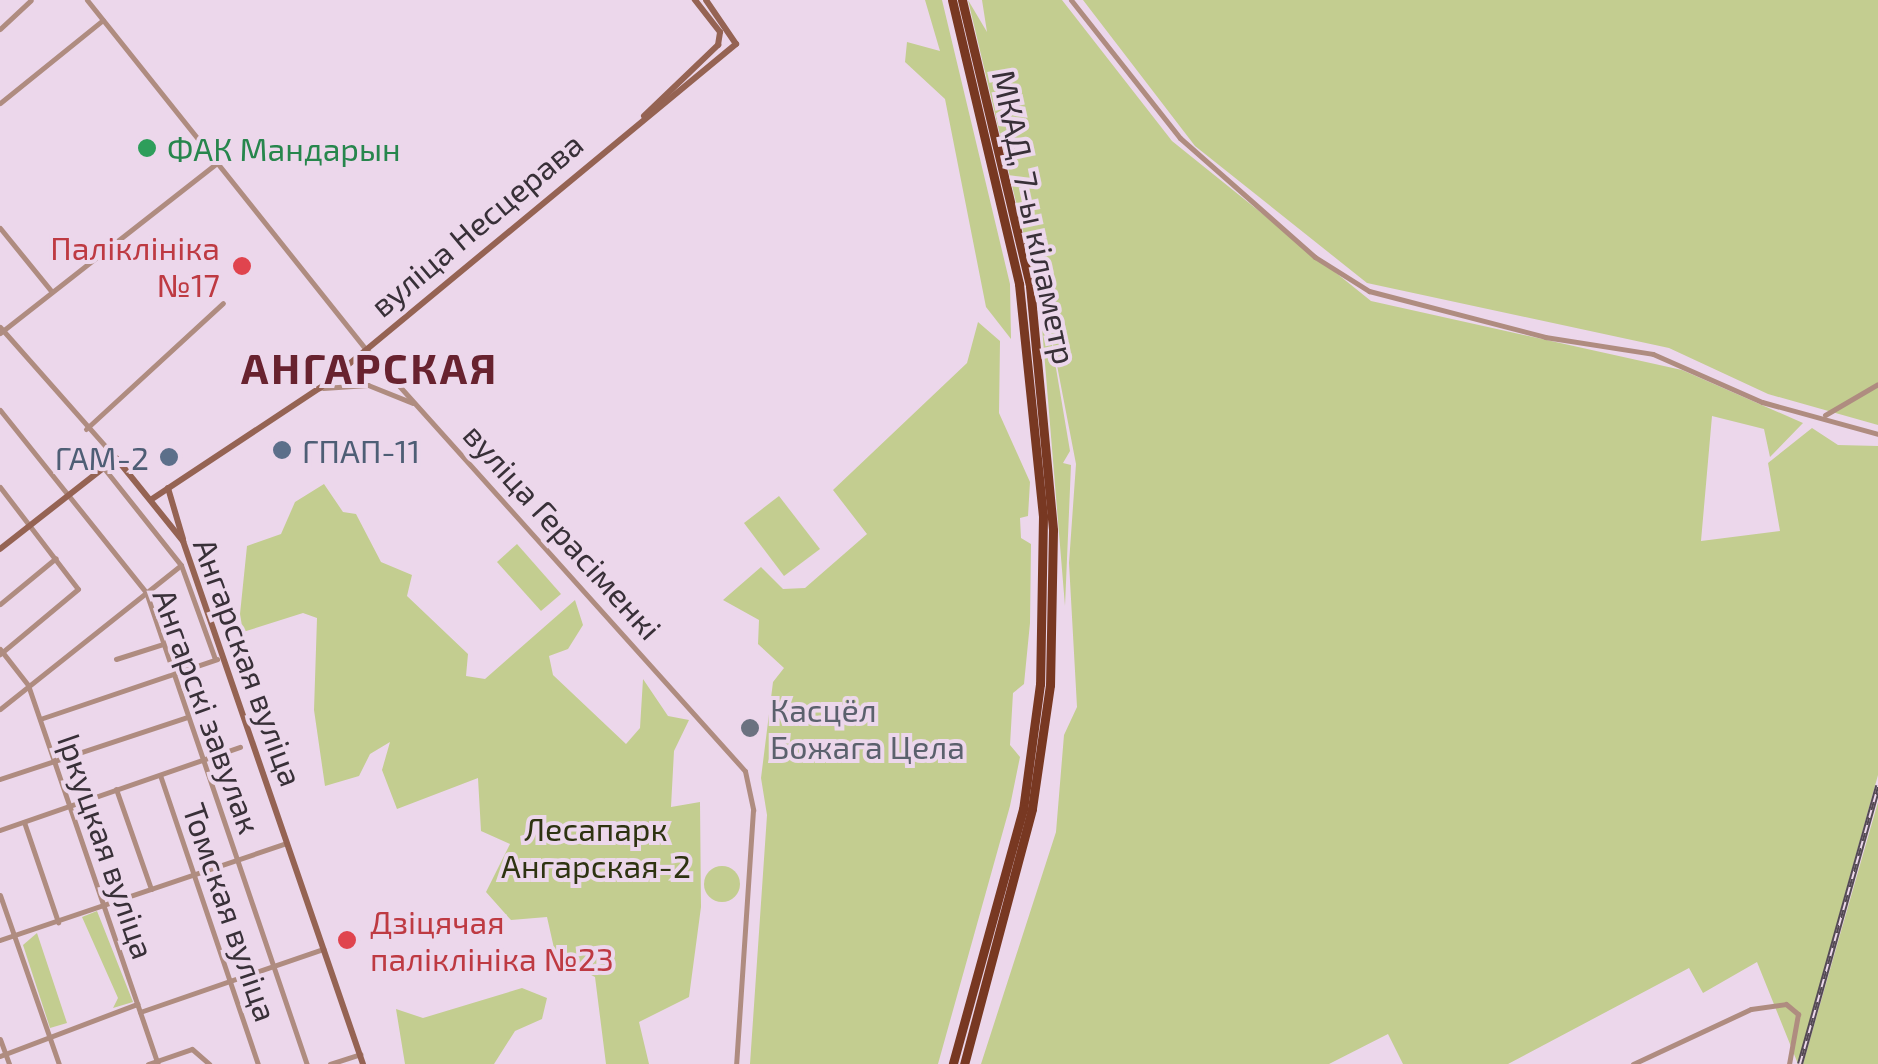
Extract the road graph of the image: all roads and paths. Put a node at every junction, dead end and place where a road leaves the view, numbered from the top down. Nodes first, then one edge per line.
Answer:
1 (87, 0) edge
2 (694, 0) edge
3 (706, 0) edge
4 (952, 0) edge
5 (962, 0) edge
6 (1071, 0) edge
7 (31, 2) edge
8 (103, 20) junction
9 (0, 30) edge
10 (718, 45) junction
11 (724, 54) junction
12 (680, 79) junction
13 (685, 88) junction
14 (0, 102) edge
15 (636, 124) junction
16 (217, 163) junction
17 (0, 228) edge
18 (52, 292) junction
19 (224, 303) dead end
20 (1, 330) edge
21 (366, 350) junction
22 (1878, 384) edge
23 (320, 388) junction
24 (416, 404) junction
25 (0, 410) edge
26 (1825, 415) junction
27 (86, 430) junction
28 (1878, 434) edge
29 (116, 458) junction
30 (103, 467) junction
31 (0, 487) edge
32 (168, 488) junction
33 (68, 495) junction
34 (152, 499) junction
35 (31, 525) junction
36 (183, 542) junction
37 (0, 549) edge
38 (56, 557) junction
39 (181, 565) junction
40 (146, 592) junction
41 (0, 604) edge
42 (163, 644) junction
43 (1, 652) edge
44 (219, 658) junction
45 (116, 660) dead end
46 (173, 674) junction
47 (28, 685) junction
48 (1045, 685) junction
49 (0, 708) edge
50 (187, 717) junction
51 (40, 718) junction
52 (240, 747) dead end
53 (203, 760) junction
54 (54, 761) junction
55 (160, 775) junction
56 (0, 780) edge
57 (116, 789) junction
58 (69, 804) junction
59 (24, 822) junction
60 (0, 830) edge
61 (286, 842) junction
62 (237, 860) junction
63 (194, 874) junction
64 (151, 890) junction
65 (0, 895) edge
66 (104, 906) junction
67 (58, 922) junction
68 (14, 936) junction
69 (0, 940) edge
70 (323, 949) junction
71 (273, 966) junction
72 (230, 980) junction
73 (138, 1008) junction
74 (49, 1035) junction
75 (0, 1039) edge
76 (360, 1054) junction
77 (3, 1055) edge
78 (158, 1062) edge
79 (9, 1064) edge
80 (59, 1064) edge
81 (148, 1064) edge
82 (209, 1064) edge
83 (258, 1064) edge
84 (307, 1064) edge
85 (330, 1064) edge
86 (363, 1064) edge
87 (736, 1064) edge
88 (953, 1064) edge
89 (964, 1064) edge
90 (1633, 1064) edge
91 (1789, 1064) edge

1 - 8 street, вуліца Герасіменкі
2 - 10 main road
3 - 11 main road
4 - 48 highway, МКАД, 7-ы кіламетр
5 - 48 highway, МКАД, 7-ы кіламетр
6 - 26 street
7 - 9 street
8 - 14 street
8 - 16 street, вуліца Герасіменкі
10 - 11 main road
10 - 12 main road
11 - 13 main road
12 - 13 main road
12 - 15 main road
13 - 15 main road
15 - 21 main road, вуліца Несцерава
16 - 18 street
16 - 21 street, вуліца Герасіменкі
17 - 18 street
18 - 20 street
19 - 27 street
20 - 27 street, Ангарская вуліца
21 - 23 main road, вуліца Несцерава
21 - 24 street, вуліца Герасіменкі
22 - 26 street
23 - 24 street
23 - 32 main road, вуліца Несцерава
24 - 87 street, вуліца Герасіменкі
25 - 33 street, Ангарскі завулак
26 - 28 street
27 - 29 street, Ангарская вуліца
29 - 30 main road
29 - 34 main road, Ангарская вуліца
30 - 33 main road
30 - 39 street
31 - 35 street
32 - 34 main road, вуліца Несцерава
32 - 36 main road
33 - 35 main road
33 - 40 street, Ангарскі завулак
34 - 36 main road, Ангарская вуліца
35 - 37 main road
35 - 38 street
36 - 44 main road, Ангарская вуліца
38 - 41 street
38 - 43 street
39 - 40 street
39 - 44 street
40 - 42 street, Ангарскі завулак
40 - 47 street
42 - 45 street
42 - 46 street, Ангарскі завулак
43 - 47 street, Іркуцкая вуліца
44 - 46 street
44 - 61 main road, Ангарская вуліца
46 - 50 street, Ангарскі завулак
46 - 51 street
47 - 49 street
47 - 51 street, Іркуцкая вуліца
48 - 88 highway
48 - 89 highway
50 - 53 street, Ангарскі завулак
50 - 54 street
51 - 54 street, Іркуцкая вуліца
52 - 53 street
53 - 55 street
53 - 62 street, Ангарскі завулак
54 - 56 street
54 - 58 street, Іркуцкая вуліца
55 - 57 street
55 - 63 street, Томская вуліца
57 - 58 street
57 - 64 street
58 - 59 street
58 - 66 street, Іркуцкая вуліца
59 - 60 street
59 - 67 street
61 - 62 street
61 - 70 main road, Ангарская вуліца
62 - 63 street
62 - 71 street, Ангарскі завулак
63 - 64 street
63 - 72 street, Томская вуліца
64 - 66 street
65 - 68 street
66 - 67 street
66 - 73 street, Іркуцкая вуліца
67 - 68 street
68 - 69 street
68 - 74 street
70 - 71 street
70 - 76 main road, Ангарская вуліца
71 - 72 street
71 - 84 street, Ангарскі завулак
72 - 73 street
72 - 83 street, Томская вуліца
73 - 74 street
73 - 78 street, Іркуцкая вуліца
74 - 77 street
74 - 80 street
75 - 77 street
76 - 85 street
76 - 86 main road, Ангарская вуліца
77 - 79 street
78 - 81 street
78 - 82 street
90 - 91 street

